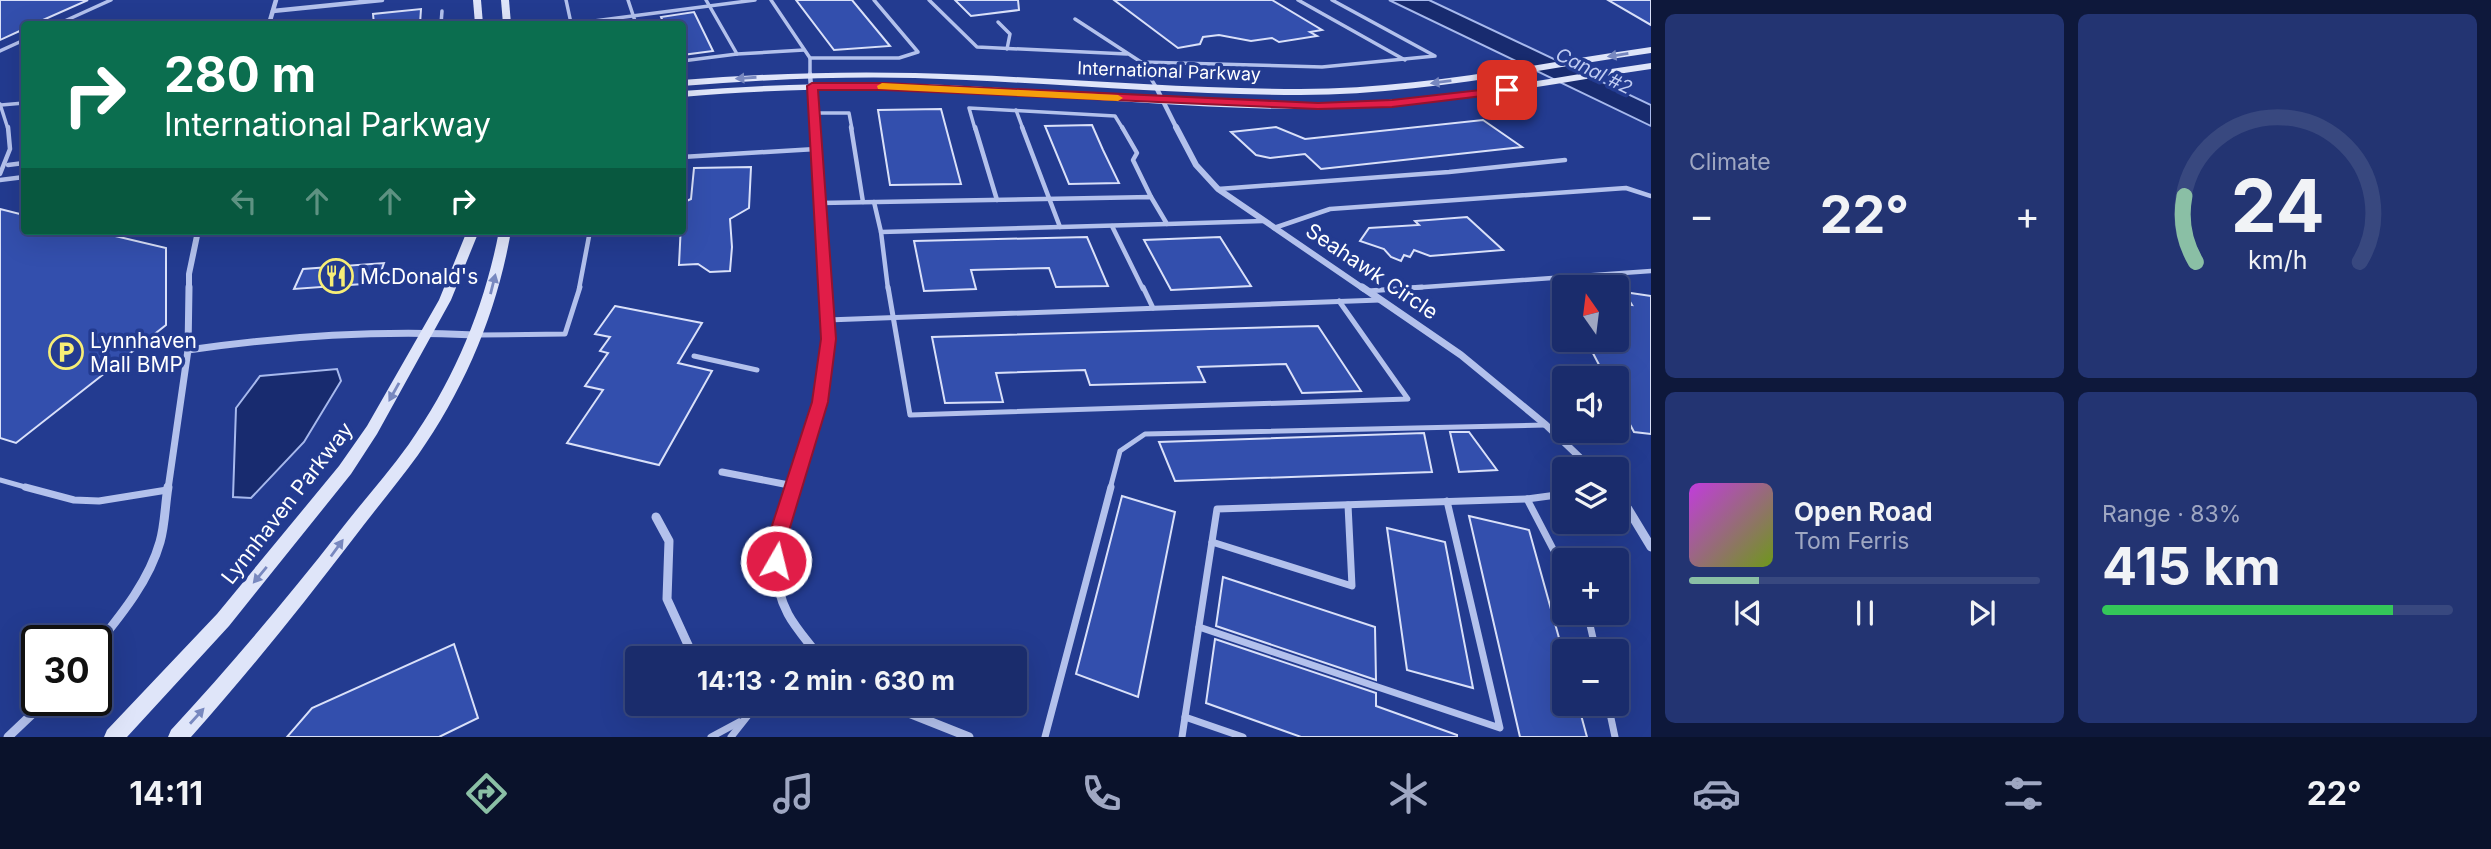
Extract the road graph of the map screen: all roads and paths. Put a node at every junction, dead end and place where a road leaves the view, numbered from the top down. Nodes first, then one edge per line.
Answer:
1 (111, 0) edge
2 (276, 0) edge
3 (382, 0) edge
4 (477, 0) edge
5 (505, 0) edge
6 (566, 0) edge
7 (628, 0) edge
8 (706, 0) edge
9 (755, 0) edge
10 (771, 0) edge
11 (874, 0) edge
12 (929, 0) edge
13 (1298, 0) edge
14 (1332, 0) edge
15 (742, 1) edge
16 (709, 5) junction
17 (273, 11) junction
18 (442, 11) dead end
19 (632, 15) junction
20 (1075, 19) dead end
21 (65, 21) edge
22 (270, 21) edge
23 (441, 21) edge
24 (479, 21) edge
25 (507, 21) edge
26 (570, 21) edge
27 (591, 21) edge
28 (635, 21) edge
29 (998, 22) dead end
30 (21, 41) edge
31 (1007, 49) junction
32 (804, 50) junction
33 (1651, 50) edge
34 (0, 51) edge
35 (737, 54) junction
36 (1127, 54) junction
37 (810, 58) junction
38 (686, 60) edge
39 (1407, 61) junction
40 (1141, 62) junction
41 (1651, 66) edge
42 (810, 74) junction
43 (686, 83) edge
44 (812, 86) junction
45 (1156, 87) junction
46 (686, 94) edge
47 (1164, 100) junction
48 (21, 103) edge
49 (0, 105) edge
50 (1016, 110) junction
51 (814, 113) junction
52 (816, 149) junction
53 (686, 157) edge
54 (1565, 160) dead end
55 (21, 163) edge
56 (8, 165) junction
57 (0, 174) edge
58 (21, 177) edge
59 (0, 180) edge
60 (1218, 189) junction
61 (1151, 197) junction
62 (1651, 197) edge
63 (1050, 199) junction
64 (998, 200) junction
65 (863, 202) junction
66 (874, 202) junction
67 (820, 203) junction
68 (1263, 221) junction
69 (1167, 224) junction
70 (1112, 226) junction
71 (1060, 227) junction
72 (1274, 228) junction
73 (881, 232) junction
74 (197, 235) edge
75 (471, 235) edge
76 (504, 235) edge
77 (589, 235) edge
78 (1651, 271) edge
79 (1367, 291) junction
80 (1380, 300) junction
81 (1339, 301) junction
82 (1153, 308) junction
83 (892, 318) junction
84 (827, 320) junction
85 (427, 332) junction
86 (475, 335) junction
87 (188, 350) junction
88 (694, 356) dead end
89 (757, 370) dead end
90 (1545, 425) junction
91 (1579, 457) edge
92 (722, 472) dead end
93 (0, 480) edge
94 (794, 486) junction
95 (167, 490) junction
96 (1552, 496) edge
97 (1527, 499) junction
98 (1447, 501) junction
99 (1348, 505) junction
100 (1629, 511) edge
101 (656, 517) dead end
102 (1212, 542) junction
103 (1651, 547) edge
104 (1553, 548) edge
105 (112, 627) edge
106 (1199, 628) junction
107 (689, 646) edge
108 (811, 646) edge
109 (31, 716) edge
110 (746, 716) edge
111 (916, 716) edge
112 (1611, 716) edge
113 (1185, 717) junction
114 (742, 721) junction
115 (9, 737) edge
116 (114, 737) edge
117 (178, 737) edge
118 (710, 737) edge
119 (731, 737) edge
120 (968, 737) edge
121 (1045, 737) edge
122 (1182, 737) edge
123 (1243, 737) edge
124 (1615, 737) edge

1 - 21 lane
2 - 17 street
3 - 17 street
4 - 24 main road
5 - 25 main road
6 - 26 lane
7 - 19 lane
8 - 16 lane
9 - 15 lane
10 - 32 lane
11 - 37 lane
12 - 31 lane
13 - 39 lane
14 - 39 lane
15 - 16 lane
16 - 19 lane
16 - 35 lane
17 - 22 street
18 - 23 lane
19 - 27 lane
19 - 28 lane
20 - 36 lane
29 - 31 lane
30 - 34 lane
31 - 36 lane
32 - 35 lane
32 - 37 lane
33 -> 45 main road, International Parkway
35 - 38 lane
36 - 40 lane
37 - 42 lane
39 - 40 lane
40 - 45 lane
41 - 47 main road, International Parkway
42 -> 43 main road, International Parkway
42 - 44 street
42 - 45 main road, International Parkway
44 - 46 main road, International Parkway
44 - 47 main road, International Parkway
44 - 51 street
45 - 47 street, Seahawk Circle
47 - 60 street, Seahawk Circle
48 - 49 lane
49 - 56 lane
50 - 61 lane
50 - 63 lane
50 - 64 lane
51 - 52 street
51 - 65 lane
52 - 53 lane
52 - 67 street
54 - 60 lane
55 - 56 lane
56 - 57 lane
58 - 59 lane
60 - 68 street, Seahawk Circle
61 - 63 lane
61 - 69 lane
62 - 72 lane
63 - 64 lane
63 - 71 lane
64 - 66 lane
65 - 66 lane
65 - 67 lane
66 - 73 lane
67 - 84 street
68 - 69 lane
68 - 72 street, Seahawk Circle
69 - 70 lane
70 - 71 lane
70 - 82 lane
71 - 73 lane
72 - 79 street, Seahawk Circle
73 - 83 lane
74 - 87 street
75 - 85 main road, Lynnhaven Parkway
86 -> 76 main road
77 - 86 lane
78 - 79 lane
79 - 80 street, Seahawk Circle
80 - 81 lane
80 - 90 street, Seahawk Circle
81 - 82 lane
81 - 83 lane
82 - 83 lane
83 - 84 lane
84 - 94 street
85 - 86 street
85 - 87 street
85 -> 116 main road, Lynnhaven Parkway
117 -> 86 main road
87 - 95 street
88 - 89 lane
90 - 91 street, Seahawk Circle
90 - 121 lane
92 - 94 street
93 - 95 lane
94 - 108 street
95 - 105 street
96 - 97 lane
97 - 98 lane
97 - 104 lane
98 - 99 lane
98 - 106 lane
99 - 102 lane
99 - 102 lane
100 - 103 street
101 - 107 street
102 - 106 lane
106 - 113 lane
109 - 115 street
110 - 114 lane
111 - 120 street
112 - 124 lane
113 - 122 lane
113 - 123 lane
114 - 118 lane
114 - 119 lane

